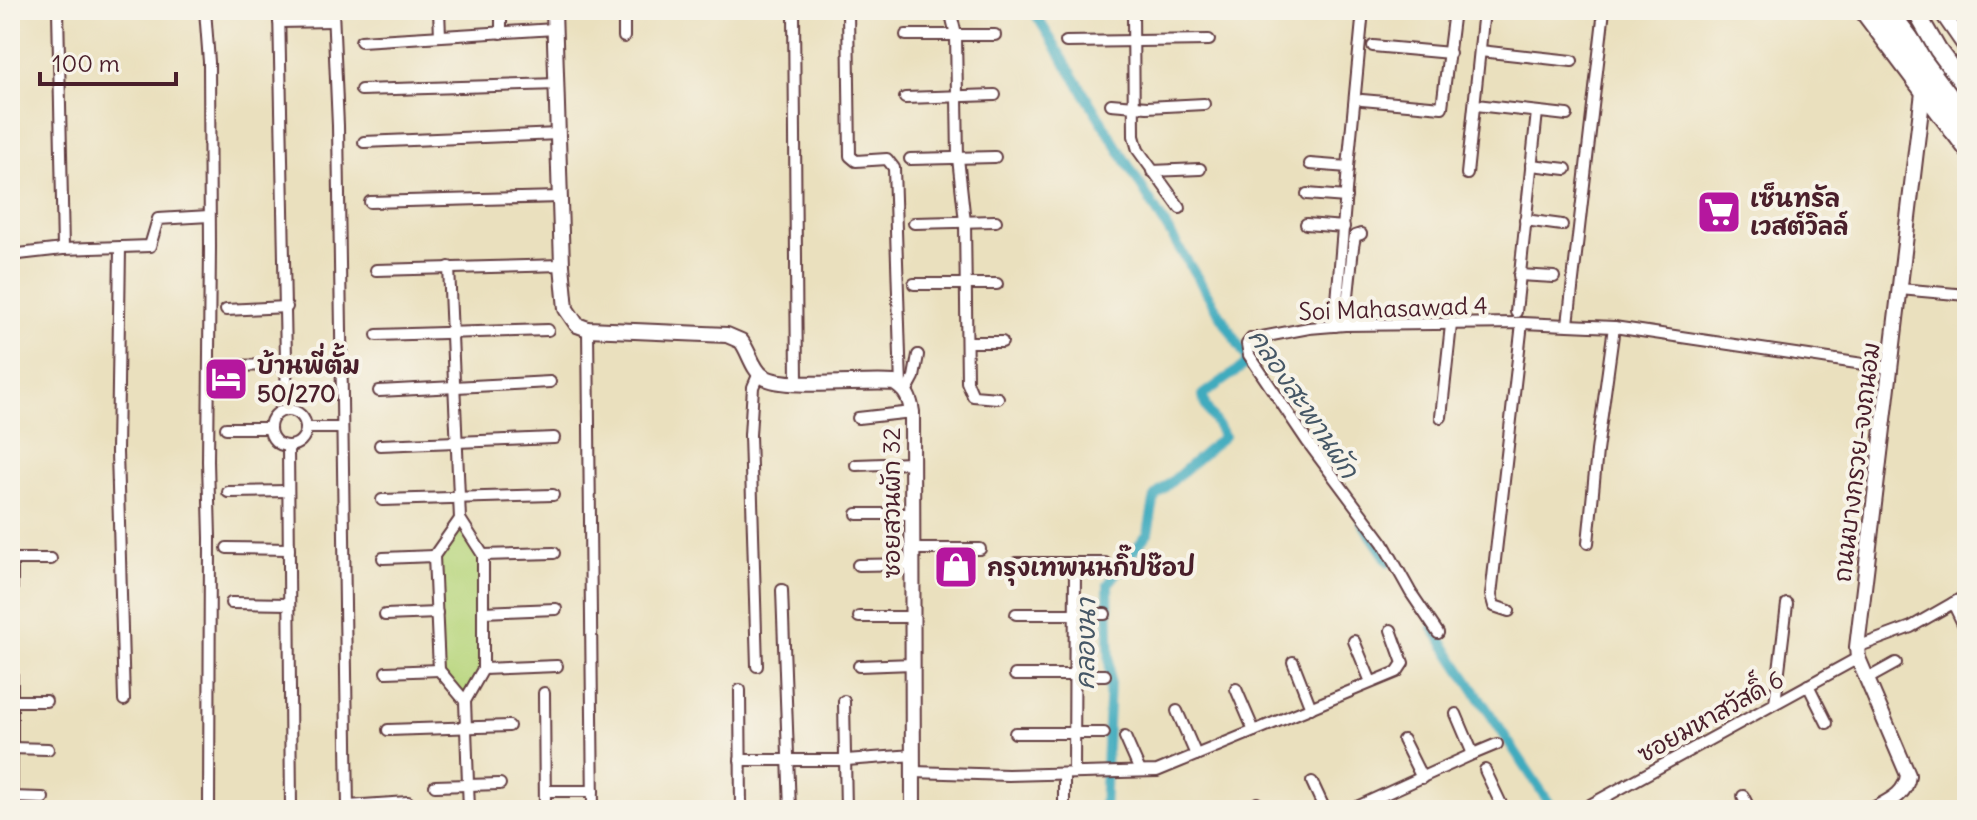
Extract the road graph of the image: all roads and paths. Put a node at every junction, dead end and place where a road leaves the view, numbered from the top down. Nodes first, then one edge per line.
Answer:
1 (58, 10) edge
2 (205, 10) edge
3 (279, 10) edge
4 (439, 10) edge
5 (501, 10) edge
6 (554, 10) edge
7 (624, 10) edge
8 (794, 10) edge
9 (848, 10) edge
10 (950, 10) edge
11 (1133, 10) edge
12 (1363, 10) edge
13 (1454, 10) edge
14 (1484, 10) edge
15 (1604, 10) edge
16 (1861, 10) edge
17 (1874, 10) edge
18 (1889, 10) edge
19 (1917, 10) edge
20 (1942, 11) edge
21 (333, 16) edge
22 (279, 22) junction
23 (555, 29) junction
24 (501, 33) junction
25 (906, 35) dead end
26 (956, 35) junction
27 (995, 35) dead end
28 (440, 36) junction
29 (624, 37) dead end
30 (1209, 40) dead end
31 (361, 41) dead end
32 (1066, 42) dead end
33 (1132, 42) junction
34 (1373, 46) dead end
35 (1967, 49) edge
36 (1480, 51) junction
37 (1450, 53) junction
38 (1572, 61) dead end
39 (1967, 80) edge
40 (558, 84) junction
41 (1967, 89) edge
42 (361, 90) dead end
43 (1923, 92) junction
44 (995, 95) dead end
45 (958, 97) junction
46 (905, 98) dead end
47 (1362, 100) dead end
48 (1111, 104) dead end
49 (1204, 104) dead end
50 (1134, 105) junction
51 (1476, 105) junction
52 (1537, 112) junction
53 (1967, 113) edge
54 (1567, 115) dead end
55 (1959, 129) edge
56 (558, 134) junction
57 (364, 142) dead end
58 (1967, 143) edge
59 (1967, 151) edge
60 (995, 157) dead end
61 (958, 158) junction
62 (910, 159) dead end
63 (1310, 164) dead end
64 (1531, 165) junction
65 (1348, 167) junction
66 (1200, 169) dead end
67 (1566, 169) dead end
68 (1152, 171) junction
69 (1467, 174) dead end
70 (1307, 194) dead end
71 (561, 197) junction
72 (1346, 197) junction
73 (370, 202) dead end
74 (1180, 208) dead end
75 (209, 216) junction
76 (1525, 220) junction
77 (996, 221) dead end
78 (965, 222) junction
79 (914, 223) dead end
80 (1306, 224) dead end
81 (1562, 225) dead end
82 (1344, 227) junction
83 (1361, 234) dead end
84 (120, 248) junction
85 (63, 249) junction
86 (10, 255) edge
87 (562, 265) junction
88 (449, 267) junction
89 (376, 270) dead end
90 (1519, 275) junction
91 (1554, 277) dead end
92 (914, 284) dead end
93 (966, 284) junction
94 (997, 284) dead end
95 (1900, 289) junction
96 (1967, 295) edge
97 (287, 307) junction
98 (226, 310) dead end
99 (1516, 312) dead end
100 (1522, 323) junction
101 (1568, 324) junction
102 (1451, 325) junction
103 (1340, 326) junction
104 (1614, 327) junction
105 (588, 329) junction
106 (548, 330) dead end
107 (452, 333) junction
108 (377, 335) dead end
109 (967, 342) junction
110 (1002, 342) dead end
111 (918, 355) dead end
112 (287, 365) junction
113 (227, 366) dead end
114 (1890, 368) junction
115 (759, 373) junction
116 (550, 382) dead end
117 (797, 382) junction
118 (454, 387) junction
119 (904, 390) junction
120 (379, 391) dead end
121 (998, 398) dead end
122 (287, 409) junction
123 (912, 412) junction
124 (1441, 417) dead end
125 (858, 418) dead end
126 (226, 428) dead end
127 (269, 428) junction
128 (306, 428) junction
129 (342, 428) junction
130 (554, 438) dead end
131 (456, 441) junction
132 (380, 445) dead end
133 (288, 446) junction
134 (912, 463) junction
135 (856, 465) dead end
136 (288, 491) junction
137 (228, 492) dead end
138 (553, 495) dead end
139 (459, 498) junction
140 (382, 500) dead end
141 (857, 514) dead end
142 (913, 514) junction
143 (460, 519) junction
144 (1588, 543) dead end
145 (227, 548) dead end
146 (289, 549) junction
147 (980, 549) dead end
148 (554, 553) dead end
149 (483, 555) junction
150 (434, 556) junction
151 (913, 557) junction
152 (383, 558) dead end
153 (11, 559) edge
154 (51, 559) dead end
155 (1016, 563) dead end
156 (1075, 563) junction
157 (1105, 563) dead end
158 (858, 565) dead end
159 (782, 590) dead end
160 (1967, 595) edge
161 (231, 603) dead end
162 (1953, 603) junction
163 (289, 604) junction
164 (1787, 604) dead end
165 (556, 609) dead end
166 (1509, 611) dead end
167 (483, 612) junction
168 (437, 613) junction
169 (1016, 614) dead end
170 (1075, 614) junction
171 (1105, 614) dead end
172 (385, 615) dead end
173 (859, 617) dead end
174 (913, 617) junction
175 (1391, 630) dead end
176 (1967, 632) edge
177 (1438, 633) dead end
178 (1354, 641) dead end
179 (1858, 653) junction
180 (1293, 662) dead end
181 (1896, 663) dead end
182 (913, 664) junction
183 (557, 666) dead end
184 (757, 666) dead end
185 (859, 666) dead end
186 (483, 669) junction
187 (439, 670) junction
188 (386, 672) dead end
189 (1015, 675) dead end
190 (1074, 675) junction
191 (1105, 675) dead end
192 (1867, 679) junction
193 (1371, 682) junction
194 (1808, 685) junction
195 (1236, 689) dead end
196 (740, 690) dead end
197 (544, 693) dead end
198 (124, 700) dead end
199 (11, 701) edge
200 (46, 701) dead end
201 (465, 701) junction
202 (844, 701) dead end
203 (1775, 703) junction
204 (1311, 708) junction
205 (1177, 711) dead end
206 (1456, 714) dead end
207 (1827, 723) dead end
208 (509, 726) dead end
209 (466, 727) junction
210 (388, 730) dead end
211 (1254, 731) junction
212 (1015, 733) dead end
213 (1074, 733) junction
214 (1104, 733) dead end
215 (1125, 737) dead end
216 (1403, 740) dead end
217 (1497, 744) dead end
218 (11, 748) edge
219 (48, 749) dead end
220 (1473, 754) junction
221 (914, 755) junction
222 (1196, 755) junction
223 (740, 760) junction
224 (846, 760) junction
225 (788, 761) junction
226 (1485, 770) dead end
227 (1140, 771) junction
228 (914, 772) junction
229 (1069, 774) junction
230 (1422, 778) junction
231 (1312, 782) dead end
232 (500, 784) dead end
233 (468, 785) junction
234 (435, 786) dead end
235 (545, 791) junction
236 (593, 791) junction
237 (1743, 796) dead end
238 (11, 797) edge
239 (43, 798) dead end
240 (408, 802) dead end
241 (1502, 807) edge
242 (348, 808) edge
243 (1877, 809) edge
244 (12, 810) edge
245 (209, 810) edge
246 (291, 810) edge
247 (469, 810) edge
248 (545, 810) edge
249 (593, 810) edge
250 (741, 810) edge
251 (790, 810) edge
252 (846, 810) edge
253 (913, 810) edge
254 (1064, 810) edge
255 (1325, 810) edge
256 (1350, 810) edge
257 (1489, 810) edge
258 (1581, 810) edge
259 (1750, 810) edge

1 - 85 street
2 - 75 street
3 - 22 street
4 - 28 street
5 - 24 street
6 - 23 street
7 - 29 street
8 - 117 street
9 - 119 street
10 - 26 street
11 - 33 street
12 - 65 street
13 - 37 street
14 - 36 street
15 - 101 street
16 - 43 street
17 - 55 main road
18 - 53 main road
19 - 39 main road
19 - 41 main road, bridge
20 - 35 street
21 - 22 street
21 - 129 street
22 - 97 street
23 - 24 street
23 - 40 street
24 - 28 street
25 - 26 street
26 - 27 street
26 - 45 street
28 - 31 street
30 - 33 street
32 - 33 street
33 - 50 street
34 - 37 street
36 - 38 street
36 - 51 street
37 - 47 street
40 - 42 street
40 - 56 street
43 - 55 street
43 - 95 street, ถนนบางกรวย-จงถนอม
44 - 45 street
45 - 46 street
45 - 61 street
48 - 50 street
49 - 50 street
50 - 68 street
51 - 52 street
51 - 69 street
52 - 54 street
52 - 64 street
55 - 58 main road
55 - 59 street
56 - 57 street
56 - 71 street
60 - 61 street
61 - 62 street
61 - 78 street
63 - 65 street
64 - 67 street
64 - 76 street
65 - 72 street
66 - 68 street
68 - 74 street
70 - 72 street
71 - 73 street
71 - 87 street
72 - 82 street
75 - 84 street
75 - 245 street
76 - 81 street
76 - 90 street
77 - 78 street
78 - 79 street
78 - 93 street
80 - 82 street
82 - 103 street
83 - 103 street
84 - 85 street
84 - 198 street
85 - 86 street
87 - 88 street
87 - 105 street
88 - 89 street
88 - 107 street
90 - 91 street
90 - 99 street
92 - 93 street
93 - 94 street
93 - 109 street
95 - 96 street
95 - 114 street, ถนนบางกรวย-จงถนอม
97 - 98 street
97 - 112 street
100 - 101 street, Soi Mahasawad 4
100 - 102 street, Soi Mahasawad 4
100 - 166 street
101 - 104 street, Soi Mahasawad 4
102 - 103 street, Soi Mahasawad 4
102 - 124 street
103 - 177 street, Soi Mahasawad 4
104 - 114 street, Soi Mahasawad 4
104 - 144 street
105 - 115 street
105 - 236 street
106 - 107 street
107 - 108 street
107 - 118 street
109 - 110 street
109 - 121 street
111 - 119 street
112 - 113 street
112 - 122 street
114 - 179 street, ถนนบางกรวย-จงถนอม
115 - 117 street
115 - 184 street
116 - 118 street
117 - 119 street
118 - 120 street
118 - 131 street
119 - 123 street, ซอยสวนผัก 32
122 - 127 street
122 - 128 street
123 - 125 street
123 - 134 street, ซอยสวนผัก 32
126 - 127 street
127 - 133 street
128 - 129 street
128 - 133 street
129 - 242 street
130 - 131 street
131 - 132 street
131 - 139 street
133 - 136 street
134 - 135 street
134 - 142 street, ซอยสวนผัก 32
136 - 137 street
136 - 146 street
138 - 139 street
139 - 140 street
139 - 143 street
141 - 142 street
142 - 151 street, ซอยสวนผัก 32
143 - 149 street
143 - 150 street
145 - 146 street
146 - 163 street
147 - 151 street
148 - 149 street
149 - 167 street
150 - 152 street
150 - 168 street
151 - 158 street
151 - 174 street, ซอยสวนผัก 32
153 - 154 street
153 - 199 street
155 - 156 street
156 - 157 street
156 - 170 street
159 - 225 street
160 - 162 street, ซอยมหาสวัสดิ์ 6
161 - 163 street
162 - 176 street
162 - 179 street, ซอยมหาสวัสดิ์ 6
163 - 246 street
164 - 203 street
165 - 167 street
167 - 186 street
168 - 172 street
168 - 187 street
169 - 170 street
170 - 171 street
170 - 190 street
173 - 174 street
174 - 182 street, ซอยสวนผัก 32
175 - 193 street
178 - 193 street
179 - 192 street, ถนนบางกรวย-จงถนอม
179 - 194 street, ซอยมหาสวัสดิ์ 6
180 - 204 street
181 - 192 street
182 - 185 street
182 - 221 street, ซอยสวนผัก 32
183 - 186 street
186 - 201 street
187 - 188 street
187 - 201 street
189 - 190 street
190 - 191 street
190 - 213 street
192 - 243 street, ถนนบางกรวย-จงถนอม
193 - 204 street
194 - 203 street, ซอยมหาสวัสดิ์ 6
194 - 207 street
195 - 211 street
196 - 223 street
197 - 235 street
199 - 200 street
199 - 218 street
201 - 209 street
202 - 224 street
203 - 258 street, ซอยมหาสวัสดิ์ 6
204 - 211 street
205 - 222 street
206 - 220 street
208 - 209 street
209 - 210 street
209 - 233 street
211 - 222 street
212 - 213 street
213 - 214 street
213 - 229 street
215 - 227 street
216 - 230 street
217 - 220 street
218 - 219 street
218 - 238 street
220 - 230 street
221 - 224 street
221 - 228 street, ซอยสวนผัก 32
222 - 227 street
223 - 225 street
223 - 250 street
224 - 225 street
224 - 252 street
225 - 251 street
226 - 241 street
227 - 229 street
228 - 229 street
228 - 253 street, ซอยสวนผัก 32
229 - 254 street
230 - 256 street
231 - 255 street
232 - 233 street
233 - 234 street
233 - 247 street
235 - 236 street
235 - 248 street
236 - 249 street
237 - 259 street
238 - 239 street
238 - 244 street
240 - 242 street
241 - 257 street

